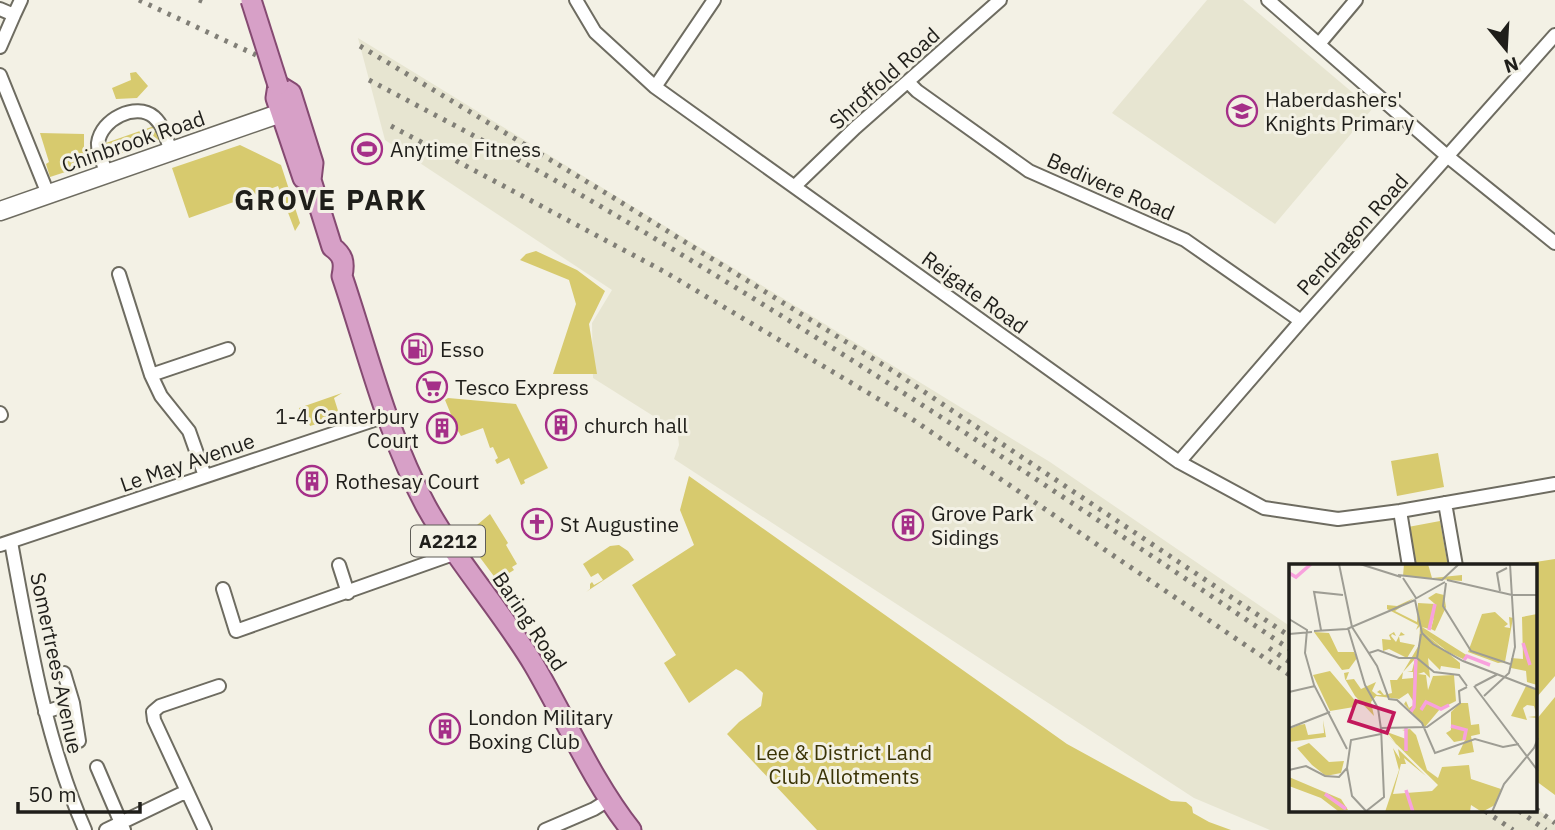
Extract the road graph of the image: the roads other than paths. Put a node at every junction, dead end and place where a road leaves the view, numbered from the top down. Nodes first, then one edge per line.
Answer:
1 (22, 0) edge
2 (251, 0) edge
3 (576, 0) edge
4 (714, 0) edge
5 (1000, 0) edge
6 (1268, 0) edge
7 (1356, 0) edge
8 (0, 9) edge
9 (14, 15) junction
10 (1555, 35) edge
11 (1319, 44) junction
12 (0, 47) edge
13 (0, 75) edge
14 (908, 82) junction
15 (655, 87) junction
16 (290, 117) junction
17 (172, 152) junction
18 (1447, 156) junction
19 (107, 174) junction
20 (795, 186) junction
21 (48, 194) junction
22 (0, 211) edge
23 (1555, 243) edge
24 (119, 274) dead end
25 (1301, 321) junction
26 (228, 349) dead end
27 (151, 375) junction
28 (386, 416) junction
29 (1179, 461) junction
30 (205, 476) junction
31 (1555, 484) edge
32 (1445, 503) junction
33 (1400, 511) junction
34 (6, 544) edge
35 (456, 553) junction
36 (1409, 564) edge
37 (1457, 564) edge
38 (339, 565) dead end
39 (223, 589) dead end
40 (348, 593) junction
41 (64, 673) dead end
42 (219, 686) dead end
43 (73, 703) junction
44 (45, 712) junction
45 (79, 741) dead end
46 (97, 767) dead end
47 (187, 791) junction
48 (610, 799) junction
49 (122, 827) edge
50 (85, 830) edge
51 (106, 830) edge
52 (205, 830) edge
53 (545, 830) edge
54 (631, 830) edge

1 - 9 street
2 - 16 main road, Baring Road / A2212, bridge
3 - 15 street, Reigate Road
4 - 15 street
5 - 14 street, Shroffold Road
6 - 11 street
7 - 11 street
8 - 9 street
9 - 12 street
10 - 18 street, Pendragon Road
11 - 18 street
13 - 21 street
14 - 20 street, Shroffold Road
14 - 25 street, Bedivere Road
15 - 20 street, Reigate Road
16 - 17 main road, Chinbrook Road
16 - 28 main road, Baring Road / A2212
17 - 19 main road, Chinbrook Road
17 - 19 street
18 - 23 street
18 - 25 street, Pendragon Road
19 - 21 main road, Chinbrook Road
20 - 29 street, Reigate Road
21 - 22 main road, Chinbrook Road
24 - 27 street
25 - 29 street, Pendragon Road
26 - 27 street
27 - 30 street
28 - 30 street, Le May Avenue
28 - 35 main road, Baring Road / A2212
29 - 33 street, Reigate Road
30 - 34 street, Le May Avenue
31 - 32 street, Reigate Road
32 - 33 street, Reigate Road
32 - 37 street
33 - 36 street
34 - 44 street, Somertrees Avenue
35 - 40 street
35 - 48 main road, Baring Road / A2212
38 - 40 street
39 - 40 street
41 - 43 street
42 - 47 street
43 - 44 street
43 - 45 street
44 - 50 street, Somertrees Avenue
46 - 49 street
47 - 49 street
47 - 52 street
48 - 53 street
48 - 54 main road, Baring Road / A2212
49 - 51 street

